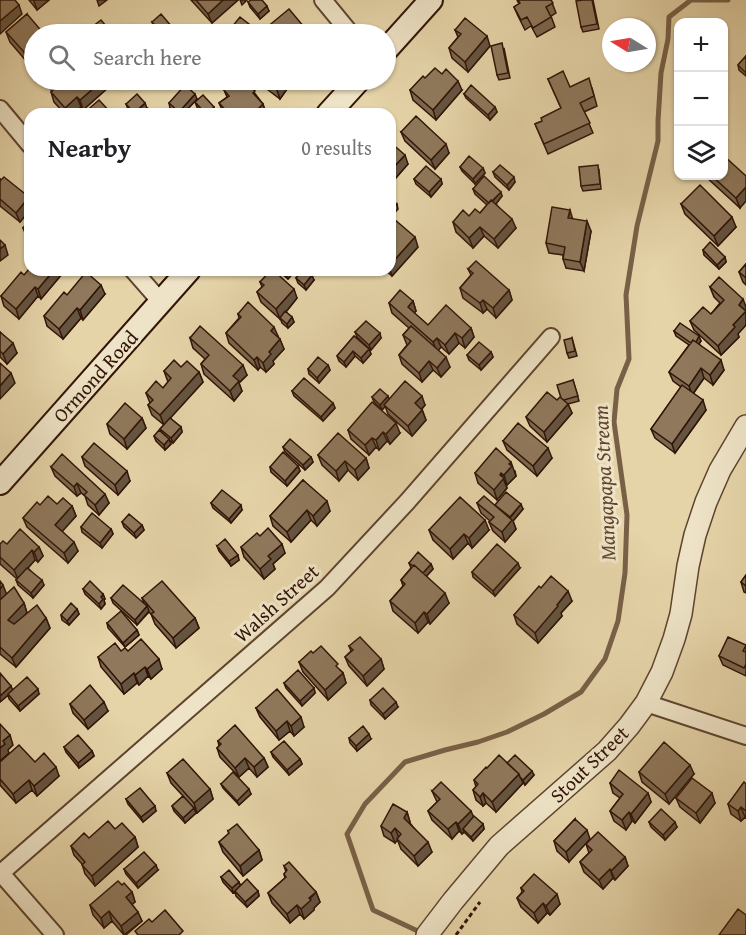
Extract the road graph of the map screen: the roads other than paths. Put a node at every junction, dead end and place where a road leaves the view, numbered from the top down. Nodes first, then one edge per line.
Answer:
1 (323, 0) edge
2 (431, 0) edge
3 (343, 24) edge
4 (396, 39) edge
5 (350, 90) edge
6 (333, 108) edge
7 (0, 109) edge
8 (24, 138) edge
9 (138, 276) edge
10 (184, 276) edge
11 (161, 302) junction
12 (551, 337) dead end
13 (746, 426) edge
14 (0, 483) edge
15 (646, 703) junction
16 (746, 736) edge
17 (1, 873) edge
18 (431, 930) edge
19 (55, 935) edge

1 - 3 street
2 - 4 main road
5 - 6 main road
7 - 8 street
9 - 11 street
10 - 11 main road, Ormond Road
11 - 14 main road, Ormond Road
12 - 17 street, Walsh Street
13 - 15 street, Stout Street
15 - 16 street
15 - 18 street, Stout Street
17 - 19 street

